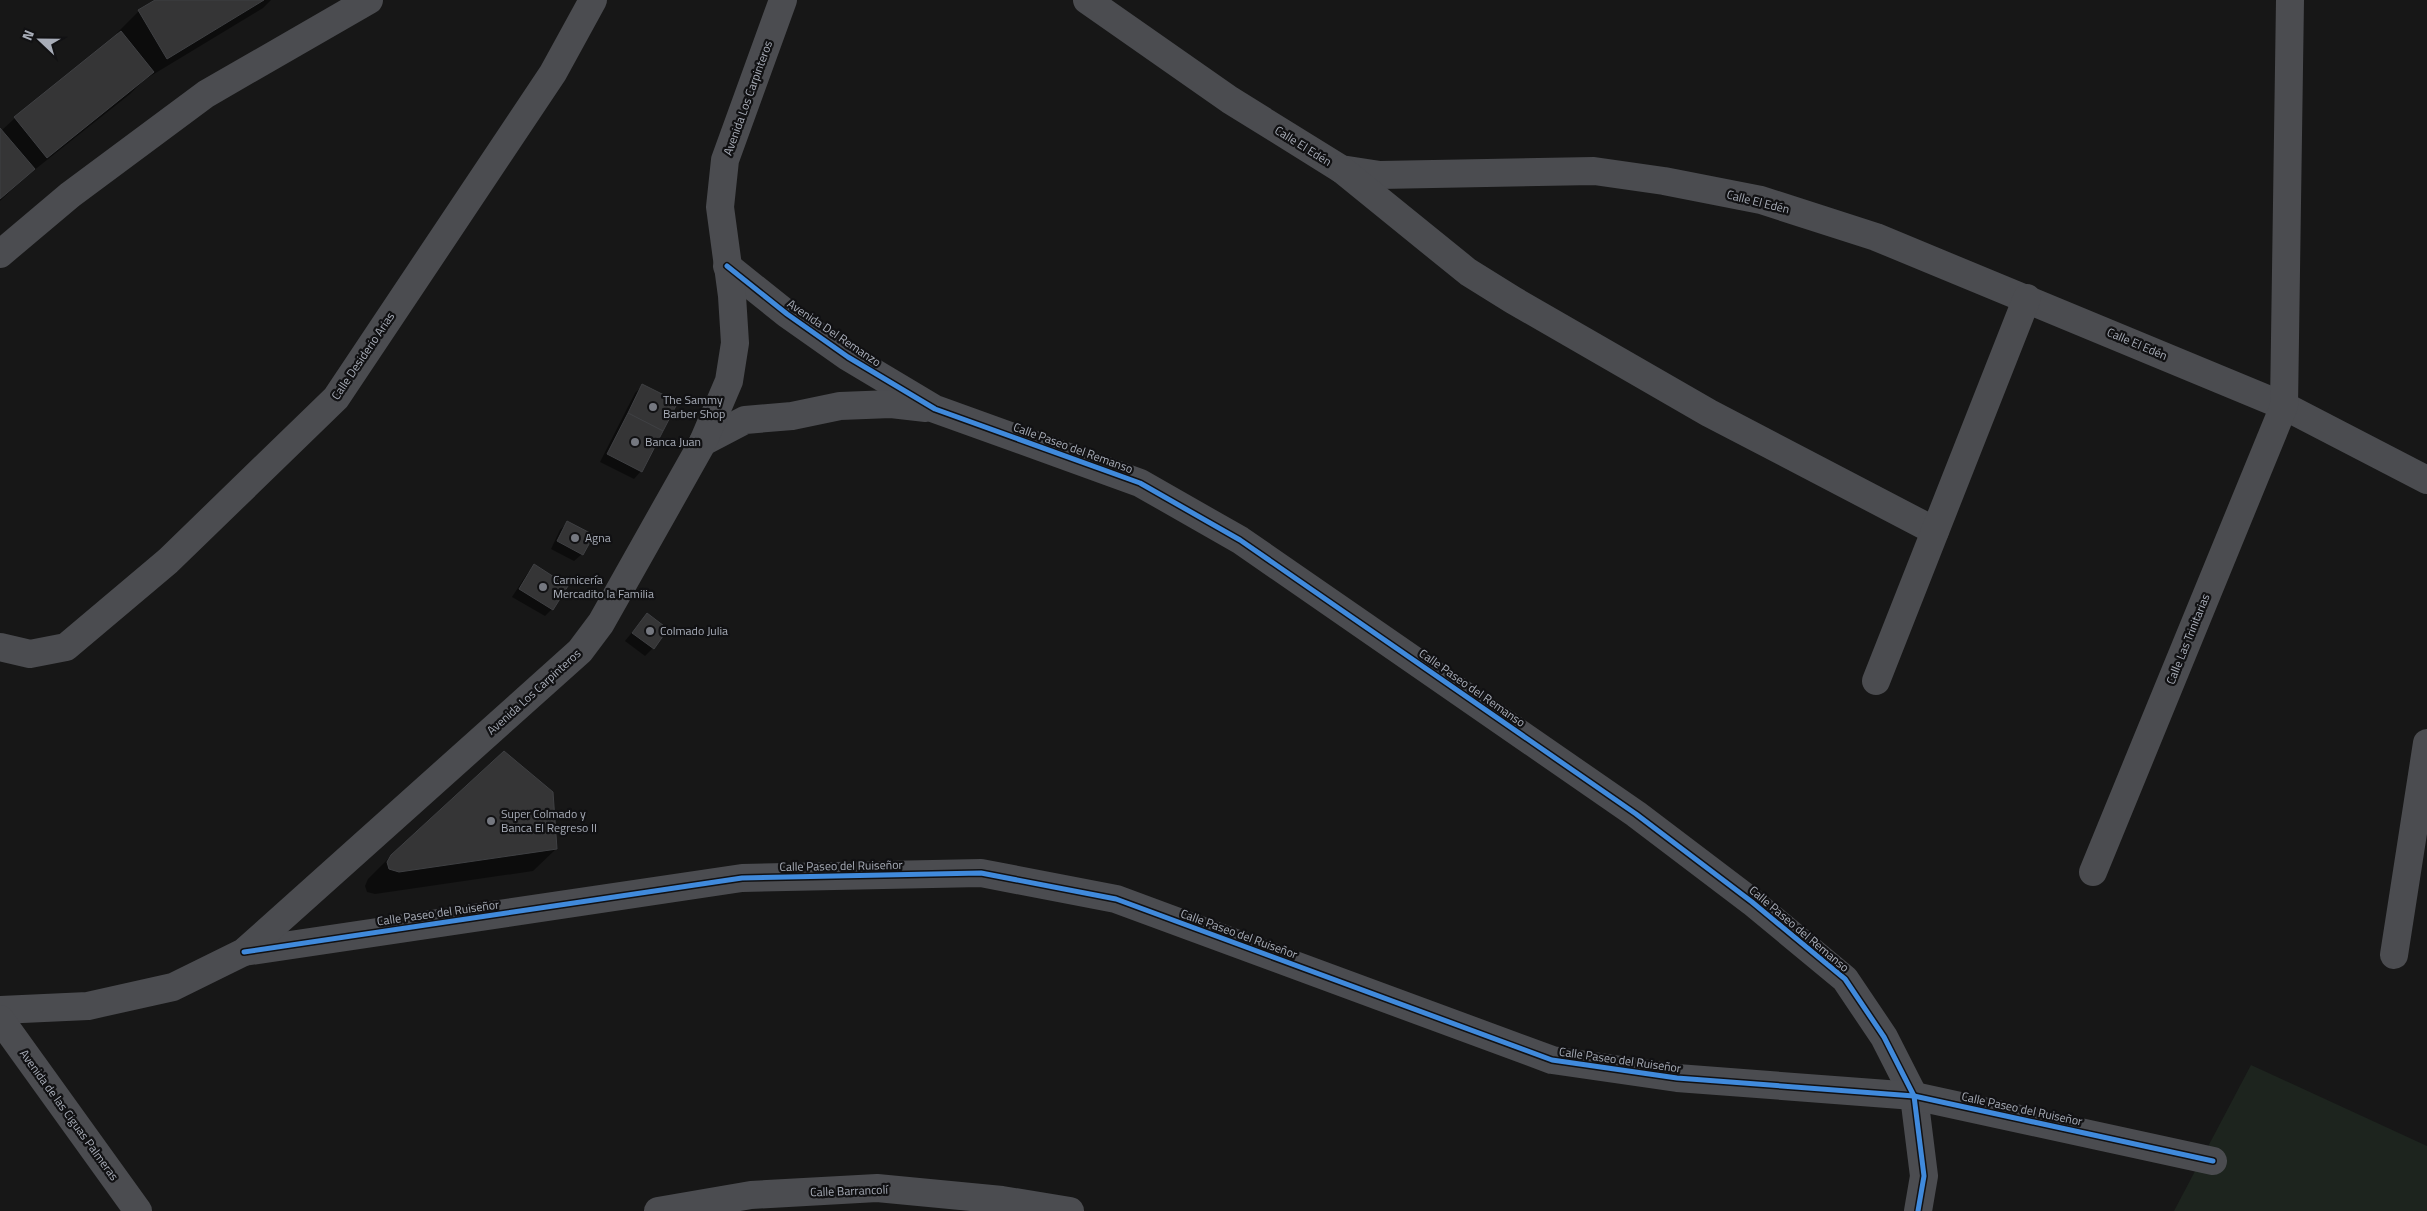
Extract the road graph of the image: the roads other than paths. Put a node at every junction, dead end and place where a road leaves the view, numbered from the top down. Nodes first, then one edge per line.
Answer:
1 (369, 0) edge
2 (593, 0) edge
3 (783, 0) edge
4 (1087, 0) edge
5 (2290, 0) edge
6 (1341, 169) junction
7 (0, 254) edge
8 (727, 266) junction
9 (2027, 298) junction
10 (2284, 406) junction
11 (935, 409) junction
12 (703, 442) junction
13 (2427, 480) edge
14 (1935, 531) junction
15 (0, 647) edge
16 (1876, 681) dead end
17 (2427, 743) edge
18 (2093, 872) dead end
19 (244, 952) junction
20 (2394, 955) dead end
21 (0, 1010) edge
22 (0, 1019) edge
23 (1914, 1096) junction
24 (2214, 1161) dead end
25 (138, 1211) edge
26 (658, 1211) edge
27 (1070, 1211) edge
28 (1918, 1211) edge

1 - 7 street
2 - 15 street, Calle Desiderio Arias
3 - 8 street, Avenida Los Carpinteros
4 - 6 street, Calle El Edén
5 - 10 street
6 - 9 street, Calle El Edén
6 - 14 street
8 - 11 street, Avenida Del Remanzo
8 - 12 street, Avenida Los Carpinteros
9 - 10 street, Calle El Edén
9 - 14 street
10 - 13 street, Calle El Edén
10 - 18 street, Calle Las Trinitarias
11 - 12 street
11 - 23 street, Calle Paseo del Remanso
12 - 19 street, Avenida Los Carpinteros
14 - 16 street
17 - 20 street
19 - 21 street, Avenida Los Carpinteros
19 - 23 street, Calle Paseo del Ruiseñor
22 - 25 street, Avenida de las Ciguas Palmeras
23 - 24 street, Calle Paseo del Ruiseñor
23 - 28 street, Calle Paseo del Remanso
26 - 27 street, Calle Barrancolí

